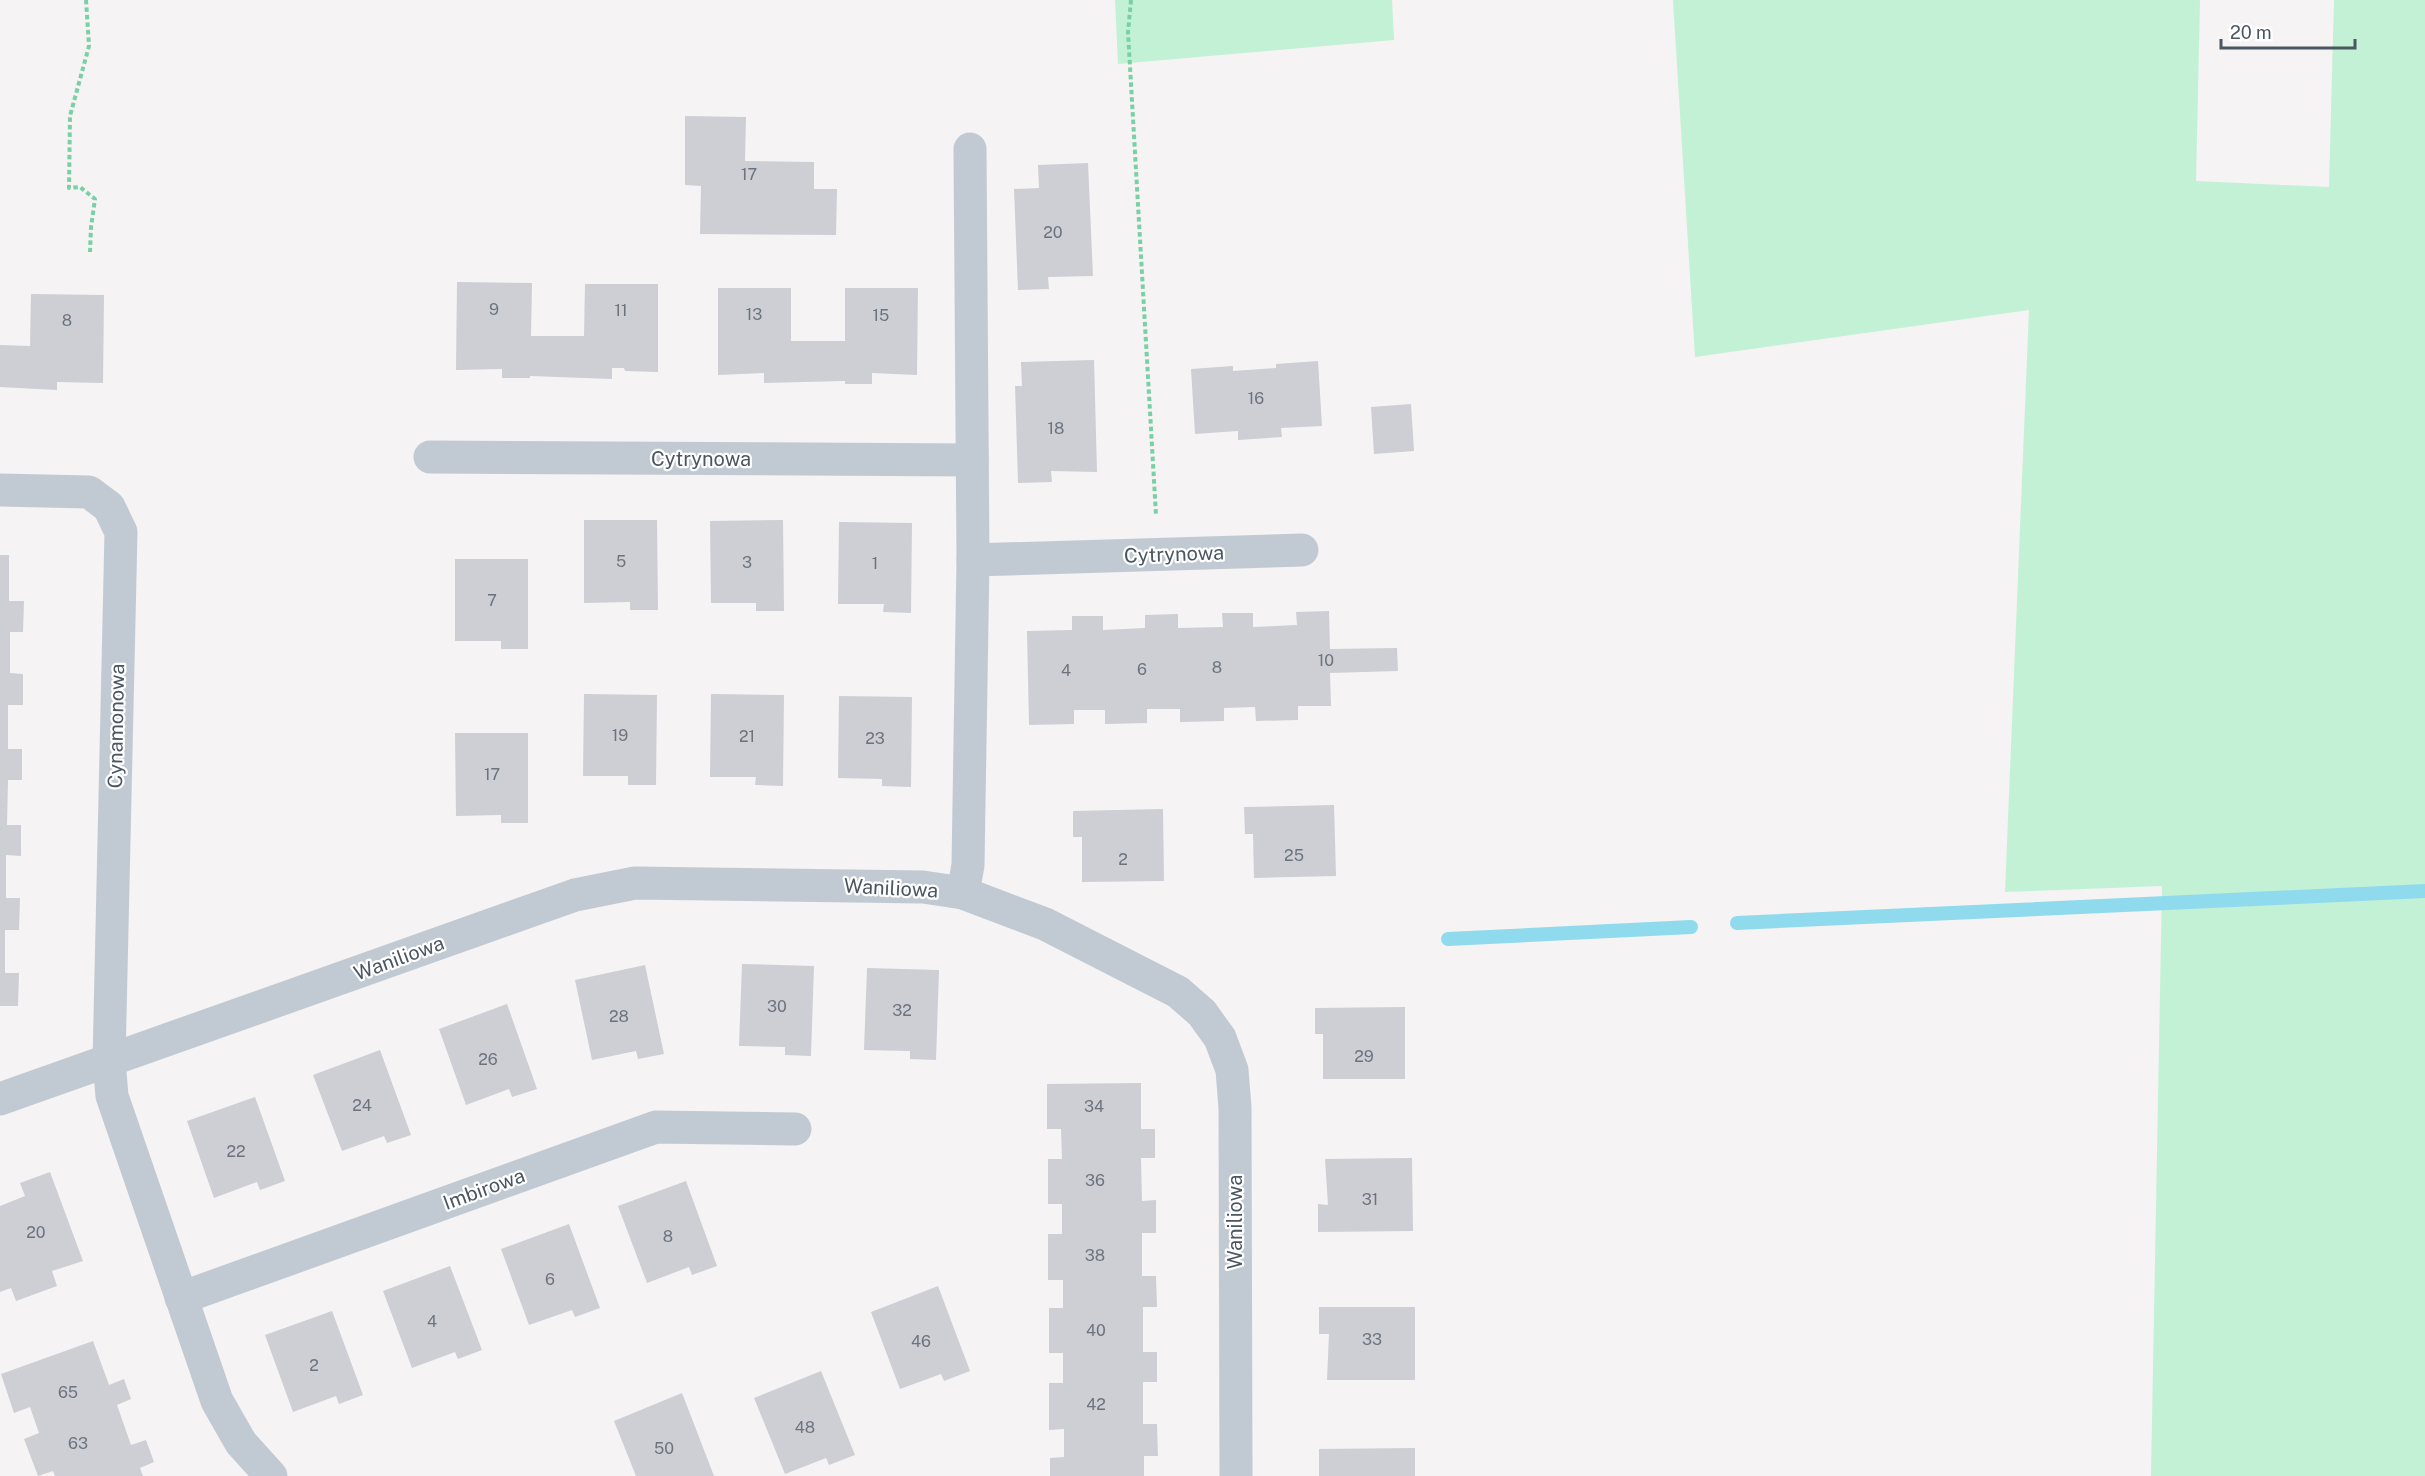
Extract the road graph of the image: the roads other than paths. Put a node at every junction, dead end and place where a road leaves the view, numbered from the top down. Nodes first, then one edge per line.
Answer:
1 (970, 149) dead end
2 (430, 457) dead end
3 (972, 460) junction
4 (0, 490) edge
5 (1302, 550) dead end
6 (973, 560) junction
7 (963, 892) junction
8 (109, 1061) junction
9 (0, 1099) edge
10 (795, 1129) dead end
11 (181, 1298) junction
12 (271, 1476) edge
13 (1236, 1476) edge

1 - 3 street
2 - 3 street, Cytrynowa
3 - 6 street
4 - 8 street, Cynamonowa
5 - 6 street, Cytrynowa
6 - 7 street
7 - 8 street, Waniliowa
7 - 13 street, Waniliowa
8 - 9 street, Waniliowa
8 - 11 street
10 - 11 street, Imbirowa
11 - 12 street

